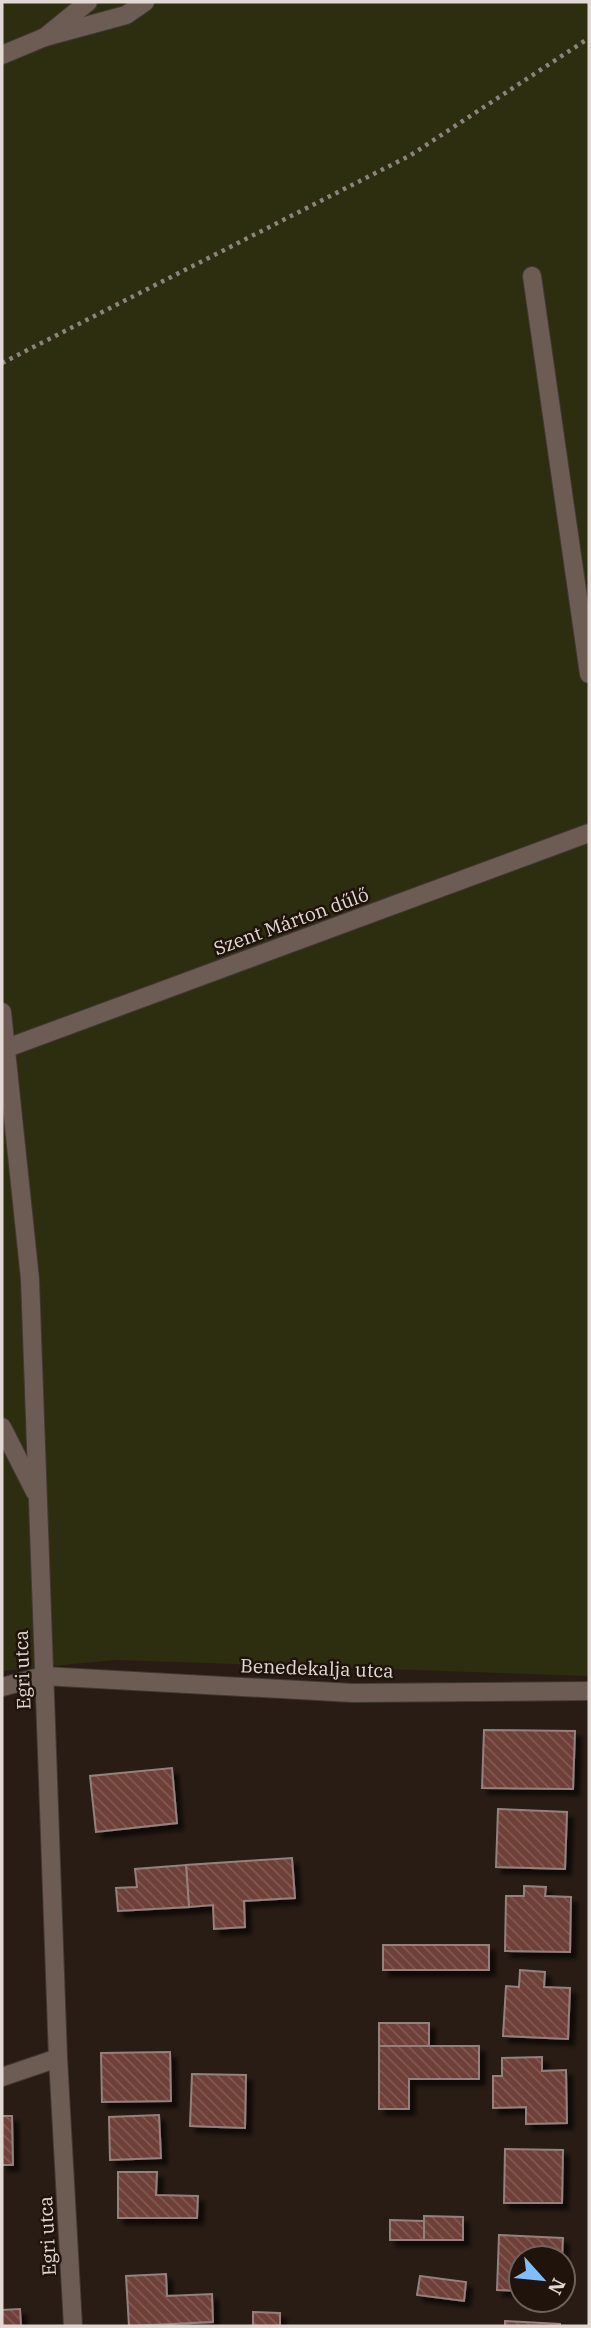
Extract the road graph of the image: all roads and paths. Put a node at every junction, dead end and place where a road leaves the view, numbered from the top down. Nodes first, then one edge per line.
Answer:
1 (88, 2) edge
2 (145, 2) edge
3 (45, 37) junction
4 (589, 38) edge
5 (2, 55) edge
6 (532, 276) dead end
7 (2, 363) edge
8 (589, 674) edge
9 (589, 833) edge
10 (2, 1012) edge
11 (7, 1048) junction
12 (2, 1427) edge
13 (38, 1498) junction
14 (43, 1676) junction
15 (2, 1687) edge
16 (589, 1691) edge
17 (58, 2058) junction
18 (2, 2077) edge
19 (73, 2326) edge

1 - 3 street
2 - 3 street
3 - 5 street
4 - 7 path
6 - 8 street
9 - 11 street, Szent Márton dűlő
10 - 11 street, Egri utca
11 - 13 street, Egri utca
12 - 13 street
13 - 14 street, Egri utca
14 - 15 street, Benedekalja utca
14 - 16 street, Benedekalja utca
14 - 17 street, Egri utca
17 - 18 street
17 - 19 street, Egri utca

